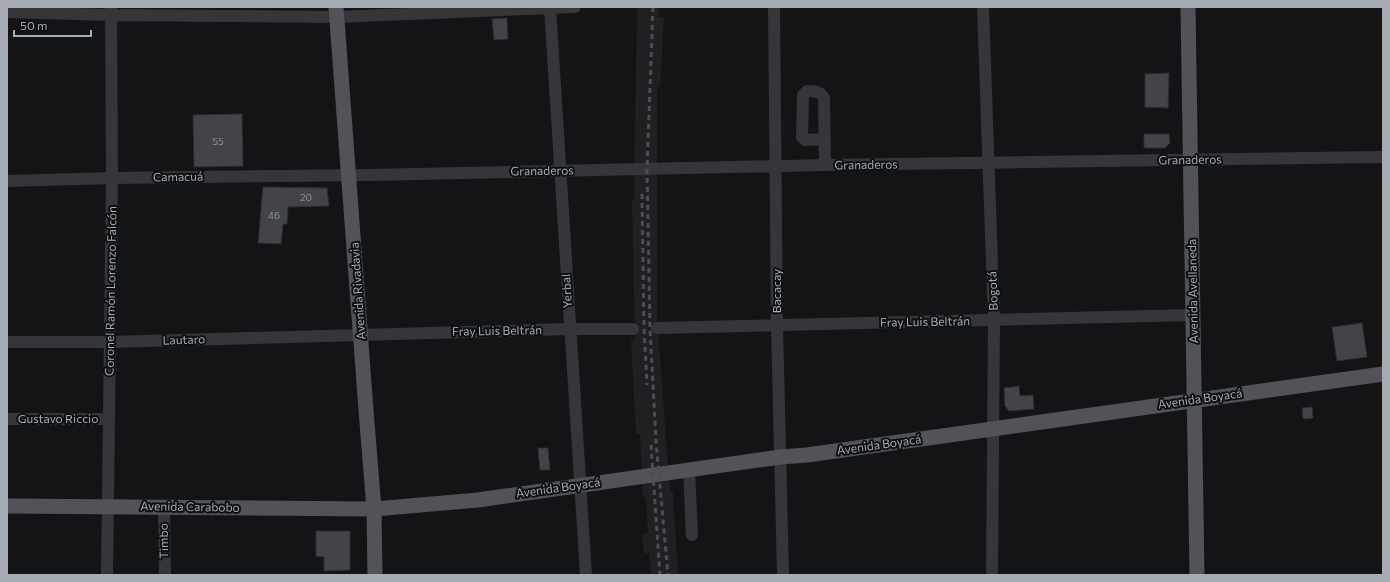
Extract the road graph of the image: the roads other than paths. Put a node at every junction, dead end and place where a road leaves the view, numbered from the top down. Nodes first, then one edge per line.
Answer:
1 (550, 7) edge
2 (575, 7) edge
3 (774, 7) edge
4 (983, 7) edge
5 (1188, 7) edge
6 (111, 11) edge
7 (7, 12) edge
8 (337, 12) edge
9 (825, 139) dead end
10 (1383, 157) edge
11 (1191, 160) junction
12 (988, 163) junction
13 (825, 165) junction
14 (776, 166) junction
15 (561, 171) junction
16 (349, 175) junction
17 (112, 178) junction
18 (7, 181) edge
19 (1193, 315) junction
20 (994, 320) junction
21 (777, 325) junction
22 (657, 328) dead end
23 (570, 329) junction
24 (633, 329) dead end
25 (361, 334) junction
26 (7, 342) edge
27 (110, 342) junction
28 (1383, 374) edge
29 (1194, 399) junction
30 (7, 419) edge
31 (109, 419) junction
32 (994, 429) junction
33 (780, 457) junction
34 (689, 470) junction
35 (580, 485) junction
36 (7, 506) edge
37 (109, 506) junction
38 (164, 507) junction
39 (374, 509) junction
40 (692, 536) dead end
41 (107, 575) edge
42 (165, 575) edge
43 (376, 575) edge
44 (586, 575) edge
45 (783, 575) edge
46 (992, 575) edge
47 (1197, 575) edge

1 - 2 street
1 - 8 street
1 - 15 street, Yerbal
3 - 14 street, Bacacay
4 - 12 street, Bogotá
5 - 11 main road, Avenida Avellaneda
6 - 7 street
6 - 8 street
6 - 17 street, Coronel Ramón Lorenzo Falcón
8 - 16 main road, Avenida Rivadavia
9 - 13 street
10 - 11 street, Granaderos
11 - 12 street, Granaderos
11 - 19 main road, Avenida Avellaneda
12 - 13 street, Granaderos
12 - 20 street, Bogotá
13 - 14 street, Granaderos
14 - 15 street, Granaderos
14 - 21 street, Bacacay
15 - 16 street, Granaderos
15 - 23 street, Yerbal
16 - 17 street, Camacuá
16 - 25 main road, Avenida Rivadavia
17 - 18 street, Camacuá
17 - 27 street, Coronel Ramón Lorenzo Falcón
19 - 20 street, Fray Luis Beltrán
19 - 29 main road, Avenida Avellaneda
20 - 21 street, Fray Luis Beltrán
20 - 32 street, Bogotá
21 - 22 street, Fray Luis Beltrán
21 - 33 street, Bacacay
23 - 24 street, Fray Luis Beltrán
23 - 25 street, Fray Luis Beltrán
23 - 35 street, Yerbal
25 - 27 street, Lautaro
25 - 39 main road, Avenida Rivadavia
26 - 27 street, Lautaro
27 - 31 street, Coronel Ramón Lorenzo Falcón
28 - 29 main road, Avenida Boyacá
29 - 32 main road, Avenida Boyacá
29 - 47 main road, Avenida Avellaneda
30 - 31 street, Gustavo Riccio
31 - 37 street, Coronel Ramón Lorenzo Falcón
32 - 33 main road, Avenida Boyacá
32 - 46 street, Bogotá
33 - 34 main road, Avenida Boyacá
33 - 45 street, Bacacay
34 - 35 main road, Avenida Boyacá
34 - 40 street
35 - 39 main road, Avenida Boyacá
35 - 44 street, Yerbal
36 - 37 main road, Avenida Carabobo
37 - 38 main road, Avenida Carabobo
37 - 41 street, Coronel Ramón Lorenzo Falcón
38 - 39 main road, Avenida Carabobo
38 - 42 street, Timbo
39 - 43 main road, Avenida Rivadavia

